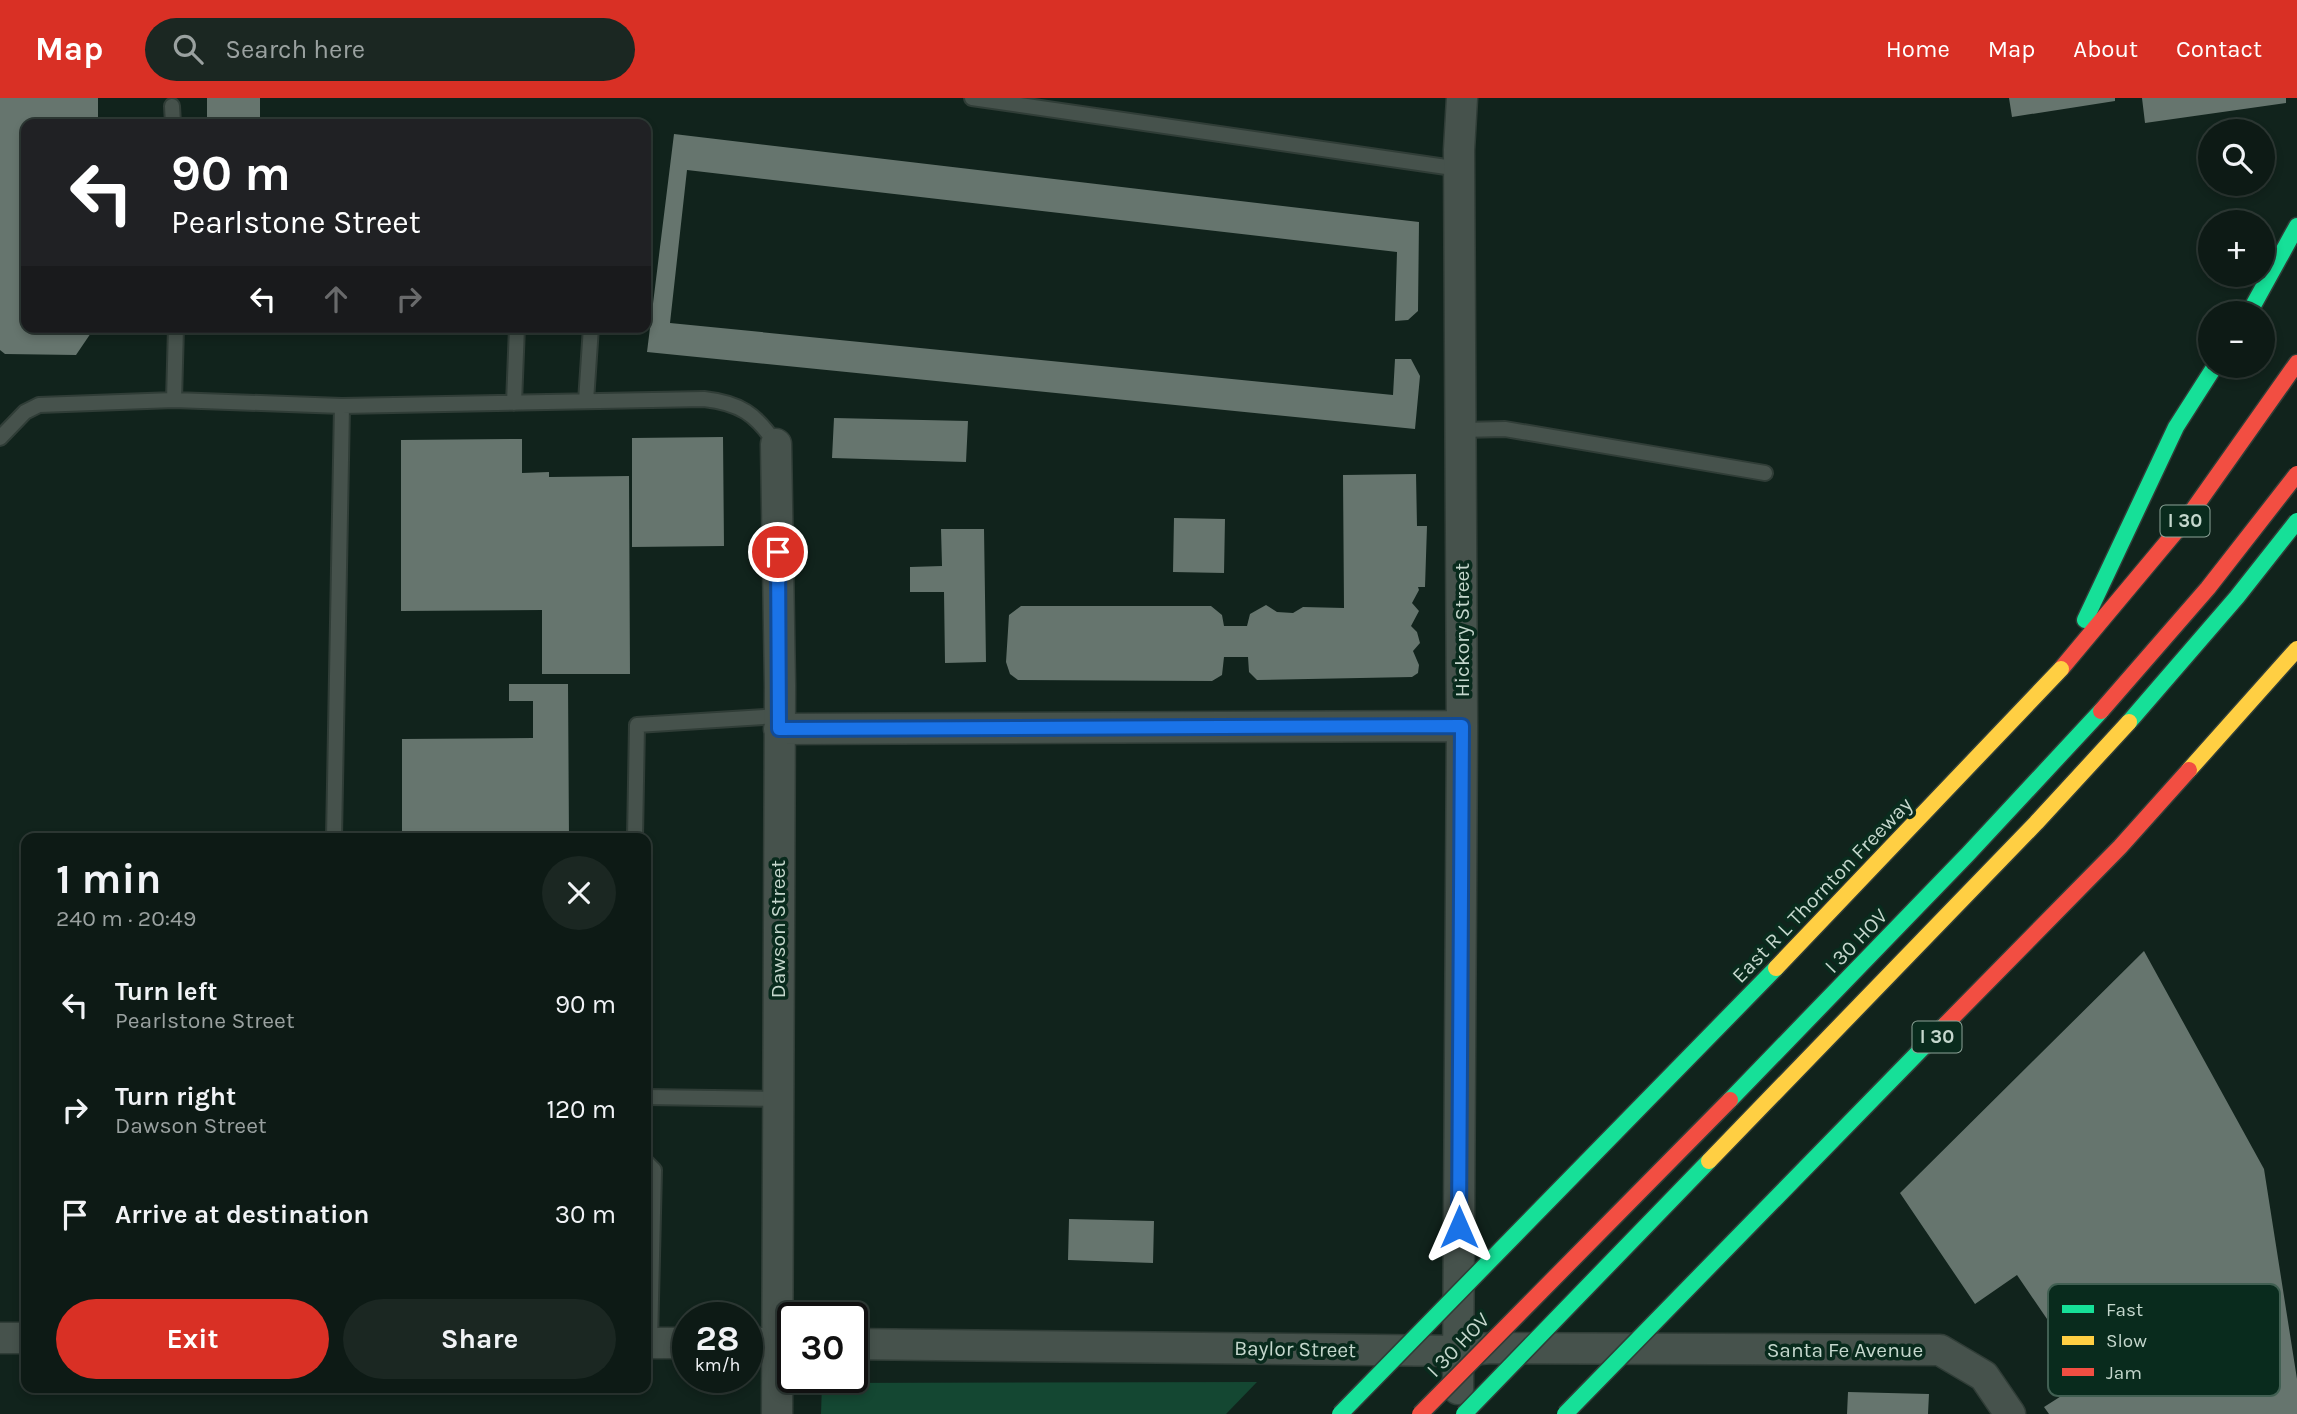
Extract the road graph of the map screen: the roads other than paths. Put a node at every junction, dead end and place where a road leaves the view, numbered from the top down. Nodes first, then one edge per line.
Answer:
1 (972, 98) edge
2 (1462, 98) edge
3 (172, 106) dead end
4 (173, 119) edge
5 (1460, 169) junction
6 (2297, 226) edge
7 (2256, 301) edge
8 (176, 333) edge
9 (517, 333) edge
10 (591, 333) edge
11 (2297, 363) edge
12 (2207, 378) edge
13 (174, 400) junction
14 (586, 401) junction
15 (514, 402) junction
16 (342, 406) junction
17 (1461, 430) junction
18 (0, 438) edge
19 (776, 444) joint
20 (1765, 473) dead end
21 (2297, 474) edge
22 (2297, 521) edge
23 (2297, 649) edge
24 (2061, 669) junction
25 (779, 723) junction
26 (1462, 726) junction
27 (334, 833) edge
28 (635, 833) edge
29 (651, 1097) edge
30 (778, 1099) junction
31 (651, 1167) edge
32 (651, 1256) edge
33 (784, 1302) edge
34 (0, 1338) edge
35 (21, 1338) edge
36 (651, 1343) edge
37 (672, 1343) edge
38 (868, 1344) edge
39 (1458, 1350) junction
40 (1737, 1350) joint
41 (779, 1393) edge
42 (777, 1414) edge
43 (1340, 1414) edge
44 (1420, 1414) edge
45 (1458, 1414) edge
46 (1464, 1414) edge
47 (1566, 1414) edge
48 (2010, 1414) edge

1 - 5 lane
2 - 5 street, Hickory Street
3 - 4 lane
5 - 17 street, Hickory Street
6 - 7 highway
8 - 13 lane
9 - 15 lane
10 - 14 lane
11 - 24 highway, East R L Thornton Freeway / I 30
12 - 24 highway
13 - 16 lane
13 - 18 lane
14 - 15 lane
14 - 19 lane
15 - 16 lane
16 - 27 lane
17 - 20 lane
17 - 26 street, Hickory Street
19 - 25 street, Dawson Street
21 - 44 highway, I 30 HOV, bridge
22 - 46 highway, bridge
23 - 47 highway, I 30, bridge
24 - 43 highway, East R L Thornton Freeway / I 30, bridge
25 - 26 street
25 - 28 lane
25 - 30 street, Dawson Street
26 - 39 street, Hickory Street
29 - 30 lane
30 - 33 street, Dawson Street
31 - 32 lane
34 - 35 street
36 - 37 street
38 - 39 street, Baylor Street
39 - 40 street, Baylor Street
39 - 45 street, Hickory Street
40 - 48 street, Santa Fe Avenue
41 - 42 street, Dawson Street

